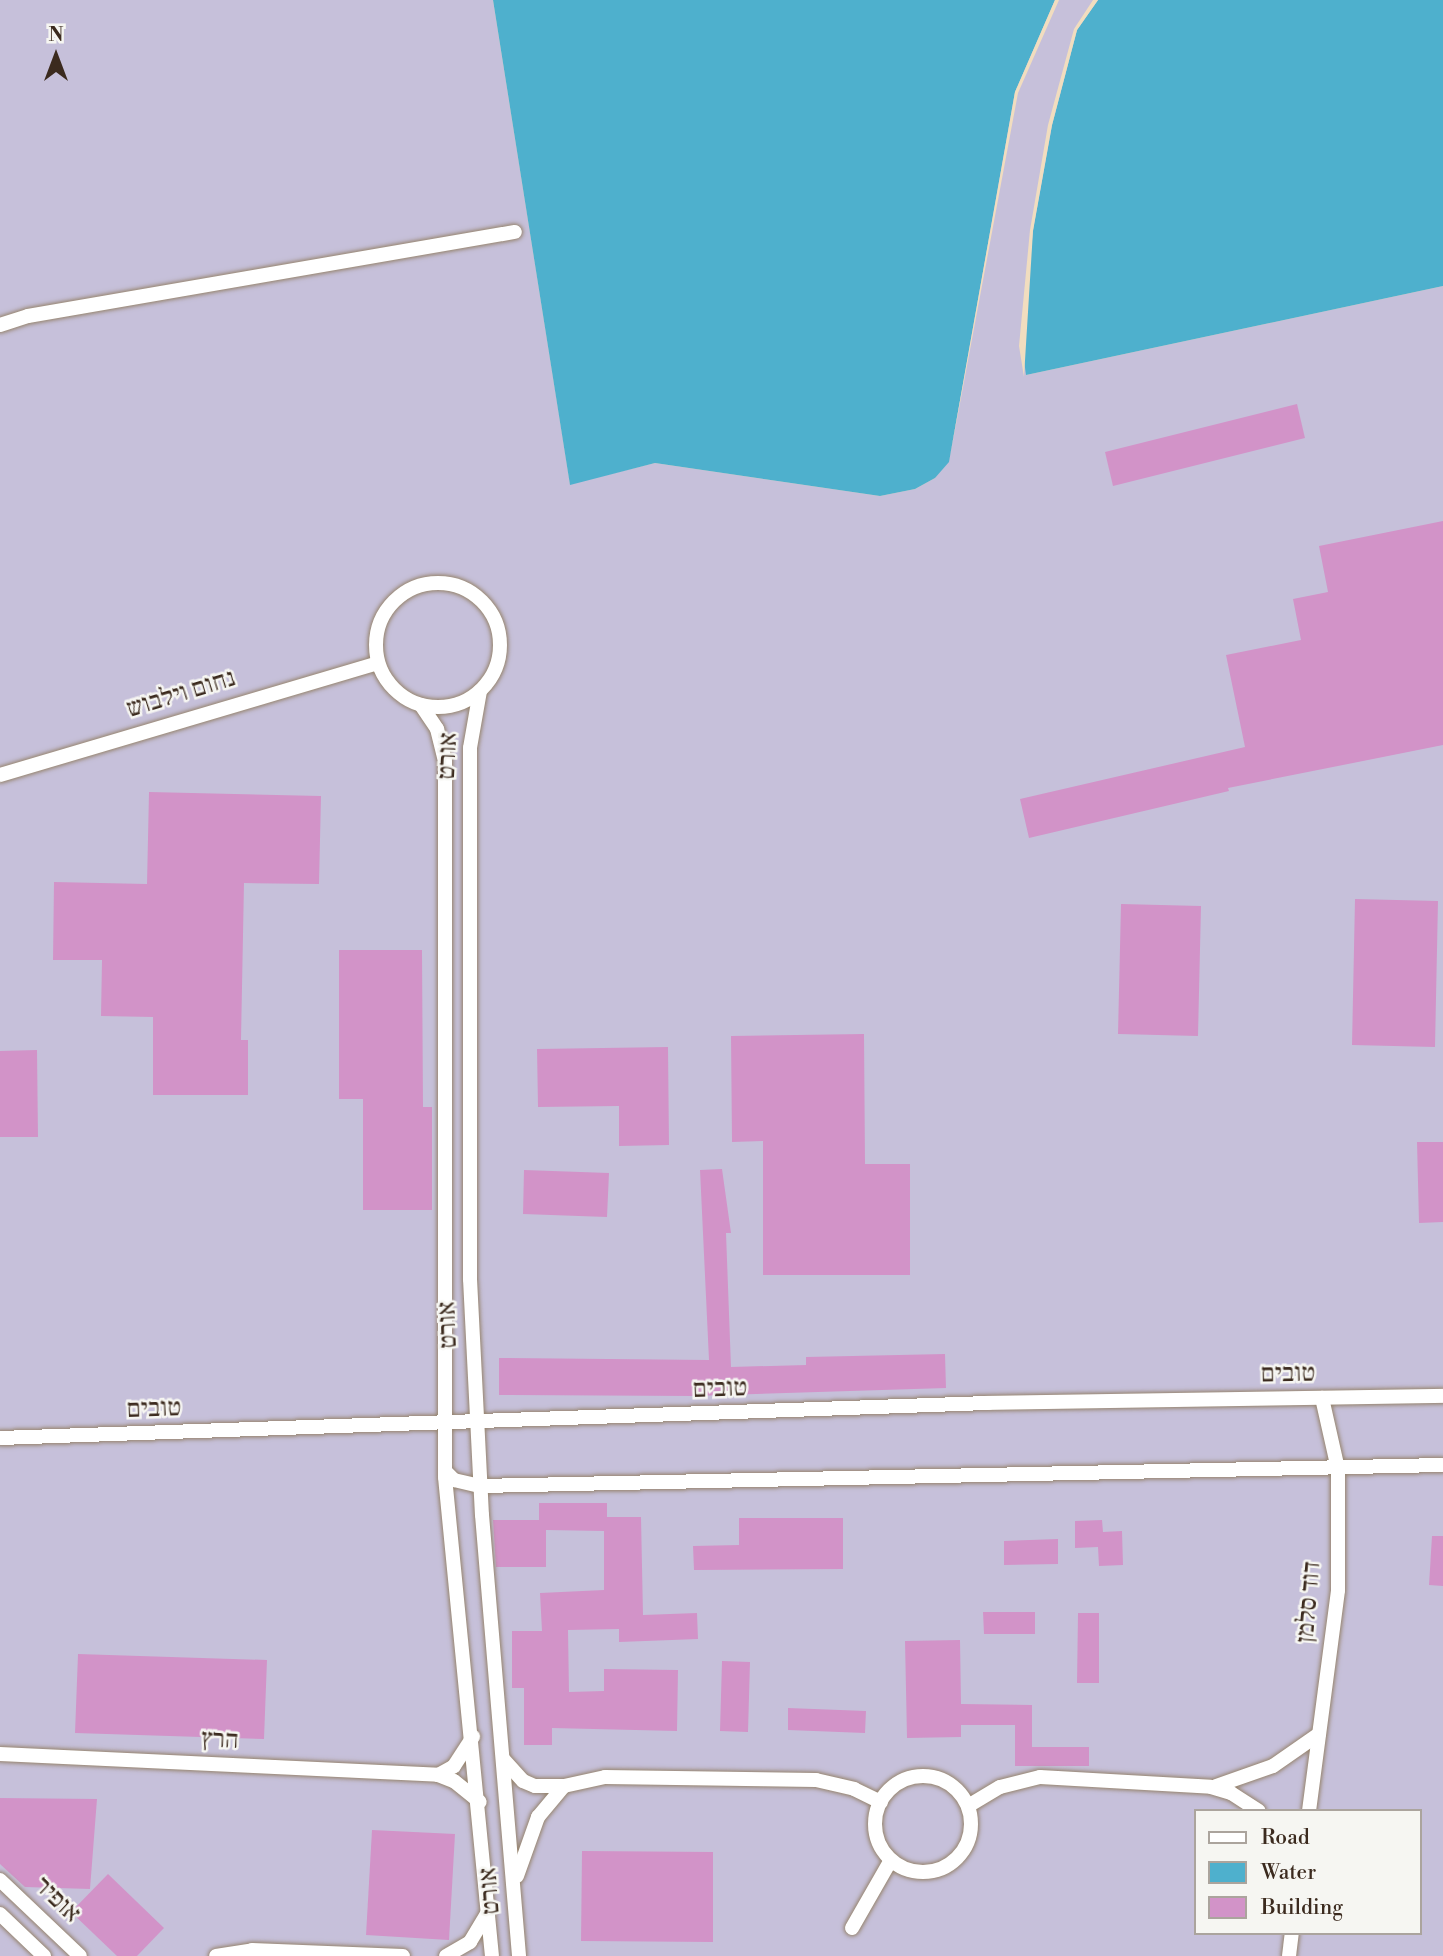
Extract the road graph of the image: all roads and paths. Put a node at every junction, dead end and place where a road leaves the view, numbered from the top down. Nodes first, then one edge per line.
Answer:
1 (515, 232) dead end
2 (0, 314) edge
3 (28, 316) junction
4 (0, 325) edge
5 (378, 663) junction
6 (480, 691) junction
7 (421, 705) junction
8 (0, 775) edge
9 (1443, 1396) edge
10 (1322, 1398) junction
11 (445, 1424) junction
12 (477, 1424) junction
13 (0, 1438) edge
14 (1443, 1465) edge
15 (1338, 1469) junction
16 (445, 1471) junction
17 (480, 1486) junction
18 (1319, 1734) junction
19 (473, 1737) junction
20 (0, 1755) edge
21 (504, 1760) junction
22 (438, 1775) junction
23 (564, 1786) junction
24 (1211, 1787) junction
25 (480, 1802) junction
26 (881, 1802) junction
27 (968, 1806) junction
28 (1256, 1809) edge
29 (1309, 1809) edge
30 (891, 1860) junction
31 (0, 1880) edge
32 (514, 1886) junction
33 (490, 1909) junction
34 (0, 1914) edge
35 (852, 1928) dead end
36 (1293, 1935) edge
37 (44, 1956) edge
38 (80, 1956) edge
39 (216, 1956) edge
40 (402, 1956) edge
41 (446, 1956) edge
42 (492, 1956) edge
43 (519, 1956) edge
44 (1289, 1956) edge

1 - 3 street
2 - 3 street
3 - 4 street
5 - 6 street
5 - 7 street
5 - 8 street, נחום וילבוש
6 - 7 street
6 - 12 street, אורט
7 - 11 street, אורט
9 - 10 street, טובים
10 - 12 street, טובים
10 - 15 street, דוד סלמן
11 - 12 street, טובים
11 - 13 street, טובים
11 - 16 street, אורט
12 - 17 street, אורט
14 - 15 street
15 - 17 street
15 - 18 street, דוד סלמן
16 - 17 street
16 - 19 street, אורט
17 - 21 street, אורט
18 - 24 street
18 - 29 street, דוד סלמן
19 - 22 street
19 - 25 street, אורט
20 - 22 street, הרץ
21 - 23 street
21 - 32 street, אורט
22 - 25 street, הרץ
23 - 26 street
23 - 32 street
24 - 27 street
24 - 28 street
25 - 33 street, אורט
26 - 27 street
26 - 30 street
27 - 30 street
30 - 35 street
31 - 38 street, אופיר
32 - 43 street, אורט
33 - 41 street
33 - 42 street, אורט
34 - 37 street, אופיר
36 - 44 street
39 - 40 street

